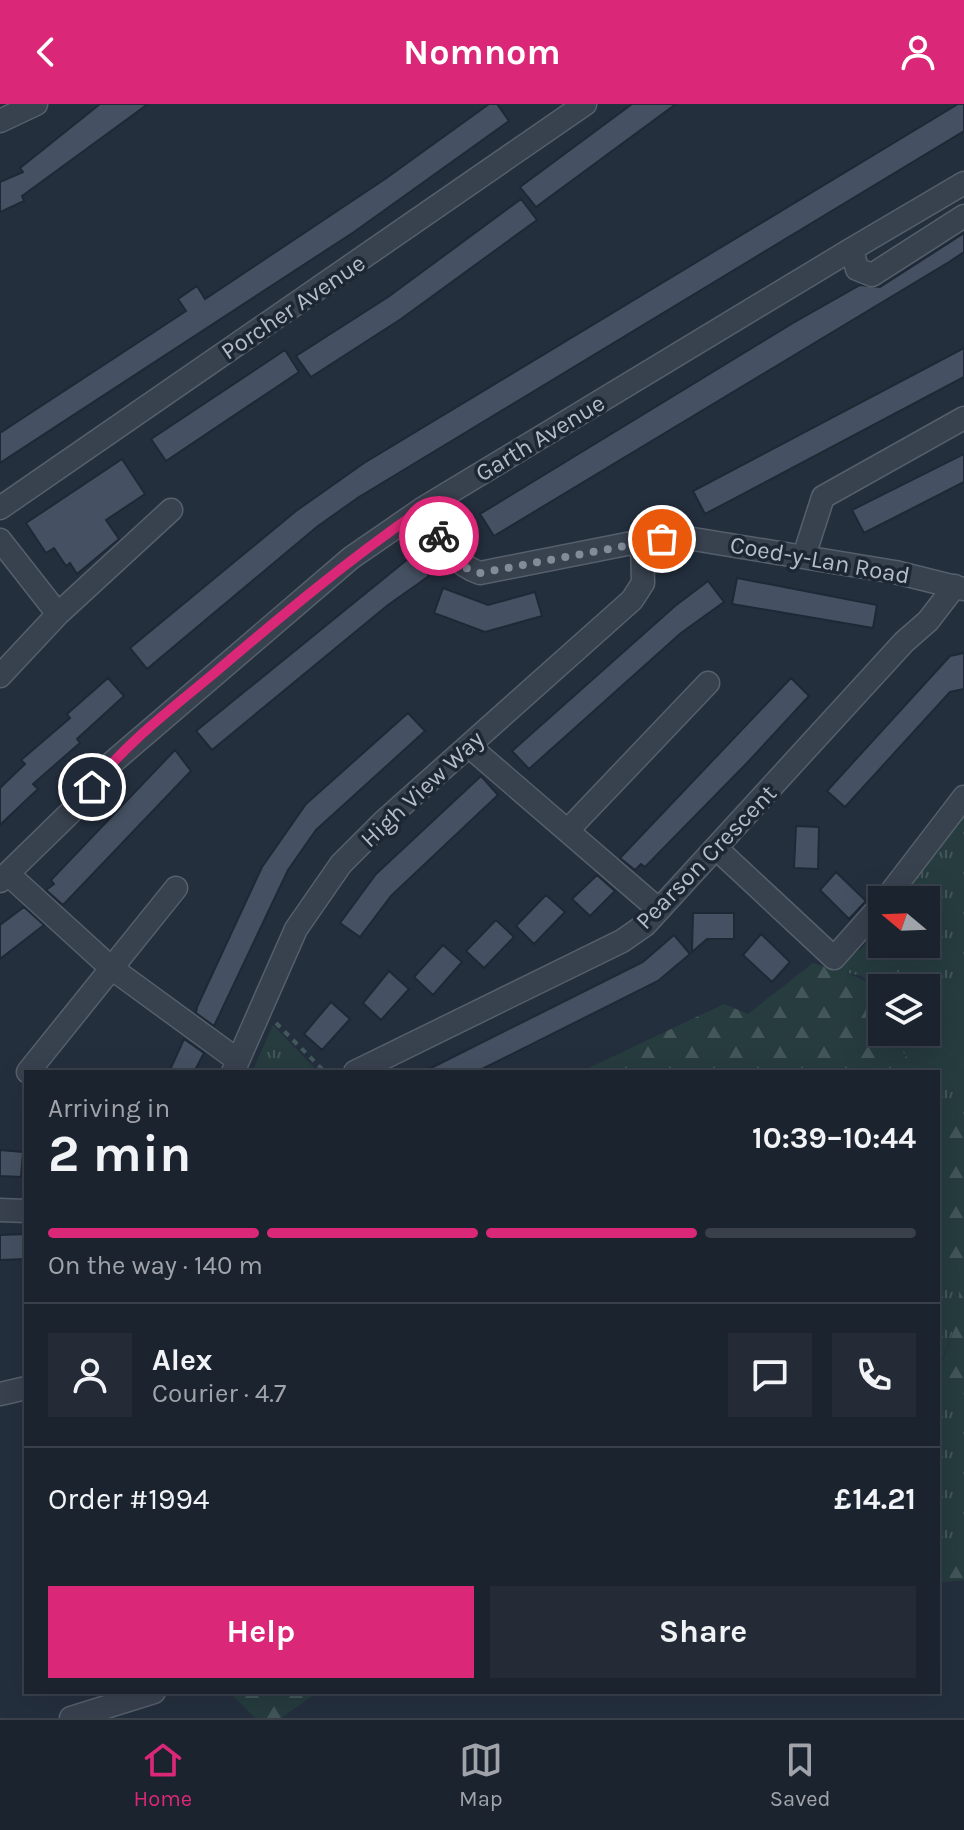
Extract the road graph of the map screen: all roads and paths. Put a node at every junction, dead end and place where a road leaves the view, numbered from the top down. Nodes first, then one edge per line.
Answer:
1 (36, 104) edge
2 (585, 104) edge
3 (0, 121) edge
4 (964, 183) edge
5 (964, 216) edge
6 (852, 249) junction
7 (964, 418) edge
8 (0, 508) edge
9 (422, 509) junction
10 (171, 510) dead end
11 (0, 540) edge
12 (642, 541) junction
13 (804, 556) junction
14 (959, 587) edge
15 (58, 614) junction
16 (0, 676) edge
17 (708, 683) dead end
18 (469, 746) junction
19 (964, 797) edge
20 (569, 829) junction
21 (717, 849) junction
22 (4, 877) edge
23 (895, 886) edge
24 (176, 888) dead end
25 (658, 909) junction
26 (868, 919) edge
27 (110, 967) junction
28 (260, 1008) junction
29 (234, 1065) edge
30 (29, 1070) edge
31 (323, 1070) edge
32 (359, 1070) edge
33 (0, 1210) edge
34 (24, 1211) edge
35 (24, 1388) edge
36 (0, 1394) edge
37 (148, 1694) edge
38 (71, 1718) edge

1 - 3 street
2 - 8 street, Porcher Avenue
4 - 6 street, Garth Avenue
5 - 6 street
6 - 9 street, Garth Avenue
7 - 13 street
9 - 12 street, Coed-y-Lan Road
9 - 22 street, Garth Avenue
10 - 15 street
11 - 15 street
12 - 13 street, Coed-y-Lan Road
12 - 18 street, High View Way
13 - 14 street, Coed-y-Lan Road
14 - 21 street, Pearson Crescent
15 - 16 street
17 - 20 street
18 - 20 street
18 - 28 street, High View Way
19 - 23 street
20 - 25 street
21 - 25 street, Pearson Crescent
21 - 26 street
22 - 27 street
24 - 27 street
25 - 32 street, Pearson Crescent
27 - 29 street
27 - 30 street
28 - 29 street, High View Way
28 - 31 path
33 - 34 street
35 - 36 street
37 - 38 street

